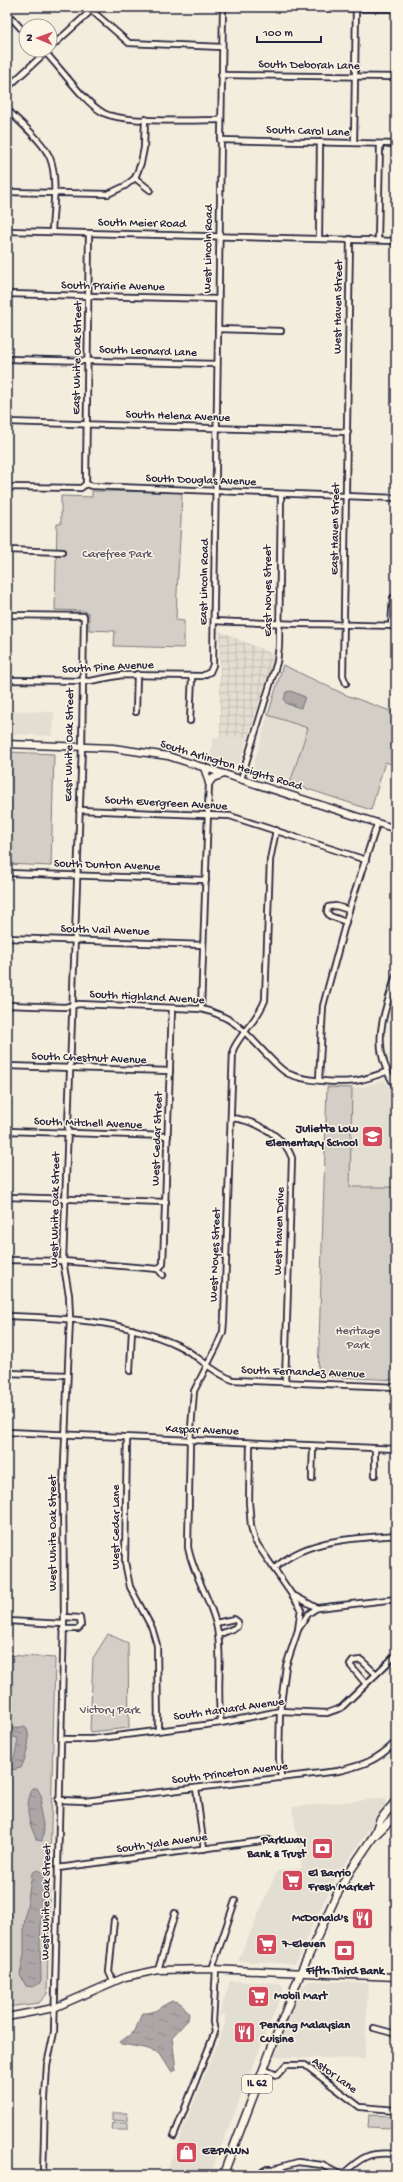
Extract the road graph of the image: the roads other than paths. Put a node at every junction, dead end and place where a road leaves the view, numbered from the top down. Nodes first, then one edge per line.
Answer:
1 (222, 7) edge
2 (250, 7) edge
3 (291, 7) edge
4 (356, 8) edge
5 (93, 9) edge
6 (396, 9) edge
7 (7, 13) edge
8 (18, 25) edge
9 (58, 41) edge
10 (222, 47) junction
11 (38, 58) edge
12 (52, 58) edge
13 (221, 75) junction
14 (354, 77) junction
15 (396, 78) edge
16 (7, 88) edge
17 (7, 109) edge
18 (145, 119) junction
19 (220, 120) junction
20 (220, 140) junction
21 (320, 142) junction
22 (354, 143) junction
23 (380, 144) junction
24 (396, 144) edge
25 (135, 178) junction
26 (150, 190) dead end
27 (7, 192) edge
28 (54, 193) junction
29 (7, 231) edge
30 (52, 232) junction
31 (89, 233) junction
32 (219, 236) junction
33 (319, 238) junction
34 (350, 239) junction
35 (378, 239) junction
36 (396, 240) edge
37 (7, 294) edge
38 (89, 296) junction
39 (218, 299) junction
40 (218, 329) junction
41 (281, 331) dead end
42 (7, 359) edge
43 (88, 361) junction
44 (217, 364) junction
45 (348, 375) joint
46 (7, 422) edge
47 (87, 425) junction
48 (216, 428) junction
49 (348, 432) junction
50 (86, 484) junction
51 (7, 487) edge
52 (215, 491) junction
53 (281, 494) junction
54 (347, 497) junction
55 (396, 498) edge
56 (7, 550) edge
57 (62, 552) dead end
58 (393, 598) dead end
59 (7, 615) edge
60 (214, 621) junction
61 (280, 624) junction
62 (345, 624) junction
63 (394, 626) edge
64 (210, 672) joint
65 (137, 674) junction
66 (192, 676) junction
67 (7, 680) edge
68 (82, 682) junction
69 (346, 683) dead end
70 (136, 712) dead end
71 (190, 720) dead end
72 (7, 744) edge
73 (82, 747) junction
74 (204, 767) junction
75 (225, 774) junction
76 (242, 779) junction
77 (209, 783) junction
78 (79, 810) junction
79 (208, 815) junction
80 (377, 824) junction
81 (396, 829) edge
82 (276, 830) junction
83 (366, 860) junction
84 (7, 873) edge
85 (77, 875) junction
86 (206, 880) junction
87 (349, 910) junction
88 (346, 922) junction
89 (7, 938) edge
90 (74, 940) junction
91 (203, 945) junction
92 (396, 975) edge
93 (7, 1005) edge
94 (72, 1006) junction
95 (172, 1008) junction
96 (201, 1010) junction
97 (245, 1032) junction
98 (7, 1066) edge
99 (70, 1067) junction
100 (170, 1071) junction
101 (386, 1072) junction
102 (319, 1080) junction
103 (396, 1087) edge
104 (231, 1118) junction
105 (7, 1131) edge
106 (68, 1132) junction
107 (168, 1136) junction
108 (7, 1197) edge
109 (65, 1198) junction
110 (166, 1202) junction
111 (7, 1260) edge
112 (63, 1261) junction
113 (158, 1269) junction
114 (163, 1276) dead end
115 (7, 1316) edge
116 (70, 1318) junction
117 (132, 1329) junction
118 (207, 1365) junction
119 (130, 1371) dead end
120 (7, 1373) edge
121 (67, 1375) junction
122 (285, 1382) junction
123 (396, 1387) edge
124 (7, 1432) edge
125 (65, 1435) junction
126 (127, 1438) junction
127 (190, 1441) junction
128 (250, 1443) junction
129 (313, 1446) junction
130 (375, 1449) junction
131 (396, 1449) edge
132 (375, 1475) dead end
133 (312, 1479) dead end
134 (396, 1535) edge
135 (274, 1569) junction
136 (293, 1595) junction
137 (396, 1599) edge
138 (317, 1608) junction
139 (64, 1617) junction
140 (7, 1621) edge
141 (216, 1623) junction
142 (63, 1626) junction
143 (298, 1629) junction
144 (218, 1635) junction
145 (396, 1655) edge
146 (376, 1674) junction
147 (366, 1684) junction
148 (280, 1711) junction
149 (221, 1723) junction
150 (158, 1729) junction
151 (61, 1739) junction
152 (396, 1742) edge
153 (281, 1778) junction
154 (196, 1788) junction
155 (58, 1800) junction
156 (396, 1801) edge
157 (396, 1815) edge
158 (373, 1837) junction
159 (268, 1840) dead end
160 (204, 1849) junction
161 (58, 1868) junction
162 (235, 1901) dead end
163 (174, 1913) dead end
164 (114, 1920) dead end
165 (214, 1969) junction
166 (158, 1970) junction
167 (300, 1974) junction
168 (396, 1977) edge
169 (113, 1981) junction
170 (54, 2008) junction
171 (7, 2017) edge
172 (374, 2028) dead end
173 (396, 2034) edge
174 (263, 2069) junction
175 (396, 2110) edge
176 (174, 2136) dead end
177 (396, 2154) edge
178 (273, 2169) junction
179 (43, 2175) edge
180 (223, 2175) edge
181 (256, 2175) edge
182 (274, 2175) edge
183 (342, 2175) edge

1 - 10 street, West Lincoln Road
2 - 3 street
3 - 4 street
4 - 6 street
4 - 14 street
5 - 9 street
5 - 10 street
7 - 8 street
10 - 13 street, West Lincoln Road
11 - 16 street
12 - 18 street
13 - 14 street, South Deborah Lane
13 - 19 street, West Lincoln Road
14 - 15 street, South Deborah Lane
14 - 22 street
17 - 28 street
18 - 19 street
18 - 25 street
19 - 20 street, West Lincoln Road
20 - 21 street, South Carol Lane
20 - 32 street, West Lincoln Road
21 - 22 street, South Carol Lane
21 - 33 street
22 - 23 street, South Carol Lane
23 - 24 street, South Carol Lane
23 - 35 street
25 - 26 street
25 - 28 street
27 - 28 street
28 - 30 street
29 - 30 street, South Meier Road
30 - 31 street, South Meier Road
31 - 32 street, South Meier Road
31 - 38 street, East White Oak Street
32 - 33 street, South Meier Road
32 - 39 street, West Lincoln Road
33 - 34 street, South Meier Road
34 - 35 street, South Meier Road
34 - 45 street, West Haven Street
35 - 36 street, South Meier Road
37 - 38 street, South Prairie Avenue
38 - 39 street, South Prairie Avenue
38 - 43 street, East White Oak Street
39 - 40 street, West Lincoln Road
40 - 41 street
40 - 44 street, West Lincoln Road
42 - 43 street, South Leonard Lane
43 - 44 street, South Leonard Lane
43 - 47 street, East White Oak Street
44 - 48 street, West Lincoln Road
45 - 49 street, East Haven Street
46 - 47 street, South Helena Avenue
47 - 48 street, South Helena Avenue
47 - 50 street, East White Oak Street
48 - 49 street, South Helena Avenue
48 - 52 street, West Lincoln Road
49 - 54 street, East Haven Street
50 - 51 street, South Douglas Avenue
50 - 52 street, South Douglas Avenue
52 - 53 street, South Douglas Avenue
52 - 60 street, East Lincoln Road
53 - 54 street, South Douglas Avenue
53 - 61 street, East Noyes Street
54 - 55 street, South Douglas Avenue
54 - 62 street, East Haven Street
56 - 57 street
58 - 63 street
59 - 68 street, East White Oak Street
60 - 61 street
60 - 64 street, East Lincoln Road
61 - 62 street
61 - 76 street, East Noyes Street
62 - 63 street
62 - 69 street, East Haven Street
64 - 66 street, South Pine Avenue
65 - 66 street, South Pine Avenue
65 - 68 street, South Pine Avenue
65 - 70 street
66 - 71 street
67 - 68 street, South Pine Avenue
68 - 73 street, East White Oak Street
72 - 73 main road, South Arlington Heights Road
73 - 74 main road, South Arlington Heights Road
73 - 78 street, East White Oak Street
74 - 75 main road, South Arlington Heights Road
74 - 77 main road
75 - 76 main road, South Arlington Heights Road
75 - 77 main road
76 - 80 main road, South Arlington Heights Road
77 - 79 street
78 - 79 street, South Evergreen Avenue
78 - 85 street, East White Oak Street
79 - 82 street, South Evergreen Avenue
79 - 86 street
80 - 81 main road, South Arlington Heights Road
80 - 83 street
82 - 83 street, South Evergreen Avenue
82 - 97 street, West Noyes Street
83 - 87 street
84 - 85 street, South Dunton Avenue
85 - 86 street, South Dunton Avenue
85 - 90 street, West White Oak Street
86 - 91 street
87 - 88 street
87 - 88 street
88 - 102 street
89 - 90 street, South Vail Avenue
90 - 91 street, South Vail Avenue
90 - 94 street, West White Oak Street
91 - 96 street
92 - 101 street
93 - 94 street, South Highland Avenue
94 - 95 street, South Highland Avenue
94 - 99 street, West White Oak Street
95 - 96 street, South Highland Avenue
95 - 100 street, West Cedar Street
96 - 97 street, South Highland Avenue
97 - 102 street, South Highland Avenue
97 - 104 street, West Noyes Street
98 - 99 street, South Chestnut Avenue
99 - 100 street, South Chestnut Avenue
99 - 106 street, West White Oak Street
100 - 107 street, West Cedar Street
101 - 102 street, South Highland Avenue
101 - 103 street
104 - 118 street, West Noyes Street
104 - 122 street, West Haven Drive
105 - 106 street, South Mitchell Avenue
106 - 107 street, South Mitchell Avenue
106 - 109 street, West White Oak Street
107 - 110 street, West Cedar Street
108 - 109 street
109 - 110 street
109 - 112 street, West White Oak Street
110 - 113 street, West Cedar Street
111 - 112 street
112 - 113 street
112 - 116 street, West White Oak Street
113 - 114 street
115 - 116 street, South Fernandez Avenue
116 - 117 street, South Fernandez Avenue
116 - 121 street, West White Oak Street
117 - 118 street, South Fernandez Avenue
117 - 119 street
118 - 122 street, South Fernandez Avenue
118 - 127 street, West Noyes Street
120 - 121 street
121 - 125 street, West White Oak Street
122 - 123 street, South Fernandez Avenue
124 - 125 street, Kaspar Avenue
125 - 126 street, Kaspar Avenue
125 - 139 street, West White Oak Street
126 - 127 street, Kaspar Avenue
126 - 150 street, West Cedar Lane
127 - 128 street, Kaspar Avenue
127 - 141 street, West Noyes Street
128 - 129 street, Kaspar Avenue
128 - 135 street
129 - 130 street, Kaspar Avenue
129 - 133 street
130 - 131 street, Kaspar Avenue
130 - 132 street
134 - 135 street
135 - 136 street
136 - 138 street
136 - 143 street
137 - 138 street
138 - 143 street
139 - 142 street, West White Oak Street
139 - 142 street
140 - 142 street
141 - 144 street, West Noyes Street
141 - 144 street
142 - 151 street, West White Oak Street
143 - 148 street
144 - 149 street, West Noyes Street
145 - 146 street, South Harvard Avenue
146 - 147 street, South Harvard Avenue
146 - 147 street
147 - 148 street, South Harvard Avenue
148 - 149 street, South Harvard Avenue
148 - 153 street
149 - 150 street, South Harvard Avenue
150 - 151 street, South Harvard Avenue
151 - 155 street, West White Oak Street
152 - 153 street, South Princeton Avenue
153 - 154 street, South Princeton Avenue
154 - 155 street, South Princeton Avenue
154 - 160 street
155 - 161 street, West White Oak Street
156 - 158 main road, IL 62
157 - 158 main road, IL 62
158 - 167 main road, IL 62
159 - 160 street, South Yale Avenue
160 - 161 street, South Yale Avenue
161 - 170 street, West White Oak Street
162 - 165 street
163 - 166 street
164 - 169 street
165 - 166 main road
165 - 167 main road
165 - 176 street
166 - 169 main road
167 - 168 main road
167 - 174 main road, IL 62
169 - 170 main road
170 - 171 main road
170 - 179 street, West White Oak Street
172 - 173 street
174 - 175 street, Astor Lane
174 - 180 main road, IL 62
177 - 183 street
178 - 181 street
178 - 182 street
178 - 183 street

